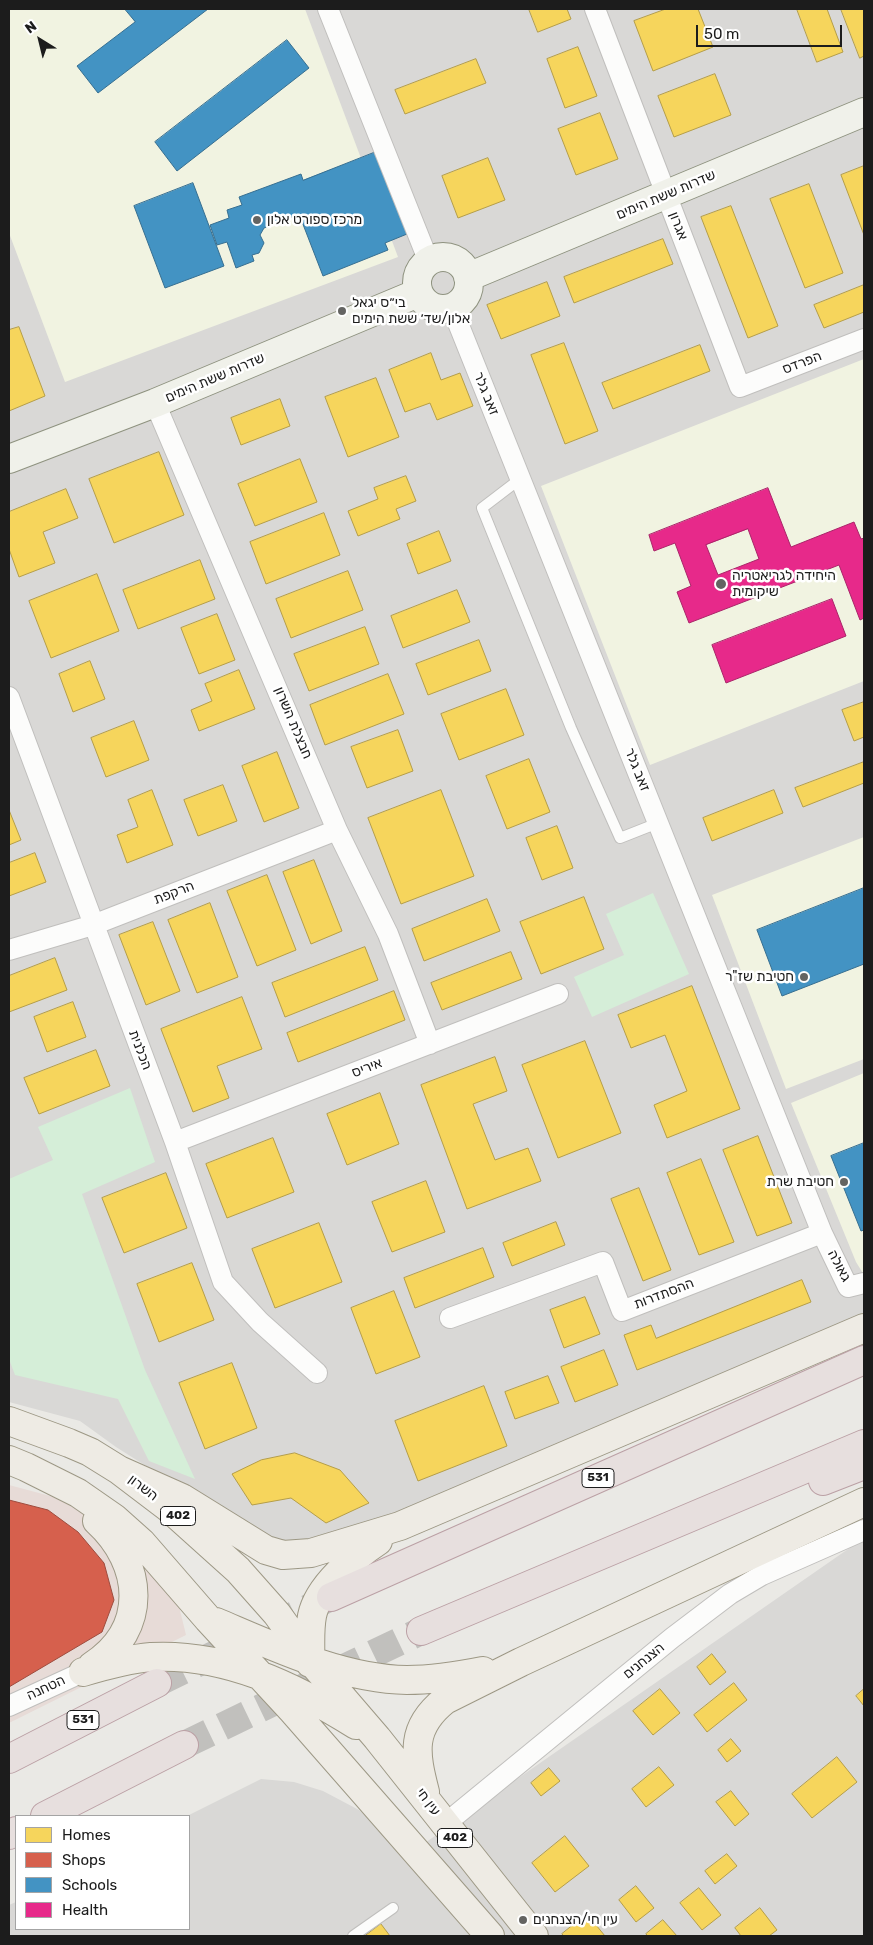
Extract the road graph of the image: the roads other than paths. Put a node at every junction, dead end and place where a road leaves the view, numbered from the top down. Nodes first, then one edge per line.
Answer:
1 (328, 9) edge
2 (595, 9) edge
3 (864, 112) edge
4 (666, 195) junction
5 (429, 262) junction
6 (468, 277) junction
7 (418, 293) junction
8 (452, 308) junction
9 (864, 339) edge
10 (740, 387) joint
11 (155, 403) junction
12 (9, 459) edge
13 (520, 479) junction
14 (9, 696) edge
15 (658, 822) junction
16 (337, 830) junction
17 (93, 925) junction
18 (9, 950) edge
19 (558, 994) dead end
20 (430, 1044) junction
21 (175, 1142) junction
22 (822, 1232) junction
23 (864, 1283) edge
24 (450, 1318) dead end
25 (864, 1328) edge
26 (864, 1360) edge
27 (317, 1373) dead end
28 (9, 1421) edge
29 (864, 1444) edge
30 (18, 1464) edge
31 (864, 1466) edge
32 (119, 1470) junction
33 (864, 1502) edge
34 (400, 1526) junction
35 (864, 1530) edge
36 (331, 1597) tunnel mouth
37 (208, 1619) junction
38 (310, 1660) junction
39 (522, 1662) junction
40 (83, 1672) junction
41 (260, 1676) junction
42 (157, 1683) tunnel mouth
43 (306, 1695) junction
44 (9, 1706) edge
45 (106, 1708) junction
46 (314, 1735) junction
47 (378, 1738) junction
48 (9, 1745) edge
49 (184, 1745) tunnel mouth
50 (9, 1759) edge
51 (428, 1801) junction
52 (47, 1815) edge
53 (445, 1824) junction
54 (393, 1908) dead end
55 (353, 1936) edge
56 (490, 1936) edge
57 (534, 1936) edge

1 - 5 street
2 - 4 street, אגרון
3 - 4 street, שדרות ששת הימים
4 - 6 street, שדרות ששת הימים
4 - 10 street, אגרון
5 - 6 street
5 - 7 street
6 - 8 street
7 - 8 street
7 - 11 street, שדרות ששת הימים
8 - 13 street, זאב גלר
9 - 10 street, הפרדס
11 - 12 street, שדרות ששת הימים
11 - 16 street, חבצלת השרון
13 - 15 street, זאב גלר
13 - 15 lane
14 - 17 street, הכלנית
15 - 22 street, זאב גלר
16 - 17 street, הרקפת
16 - 20 street, חבצלת השרון
17 - 18 street, הרקפת
17 - 21 street, הכלנית
19 - 20 street, איריס
20 - 21 street, איריס
21 - 27 street, הכלנית
22 - 23 street, גאולה
22 - 24 street, ההסתדרות
25 - 34 main road
26 - 36 highway, 531
28 - 32 main road, השרון / 402
29 - 31 highway
30 - 37 main road, 402
30 - 40 main road
32 - 34 main road
32 - 38 main road, השרון / 402
33 - 39 main road
34 - 38 main road
35 - 53 street, הצנחנים
37 - 38 main road
37 - 41 main road, 402
38 - 39 main road
38 - 43 main road
38 - 47 main road, 402
39 - 51 main road
40 - 41 main road
40 - 44 street, הטחנה
41 - 43 main road
41 - 46 main road, 402
42 - 45 highway, 531
43 - 46 main road
43 - 47 main road
45 - 48 highway
45 - 50 highway, 531
46 - 56 main road, 402
47 - 51 main road, עין חי / 402
49 - 52 highway
51 - 53 main road, עין חי / 402
53 - 57 main road, עין חי / 402
54 - 55 lane

